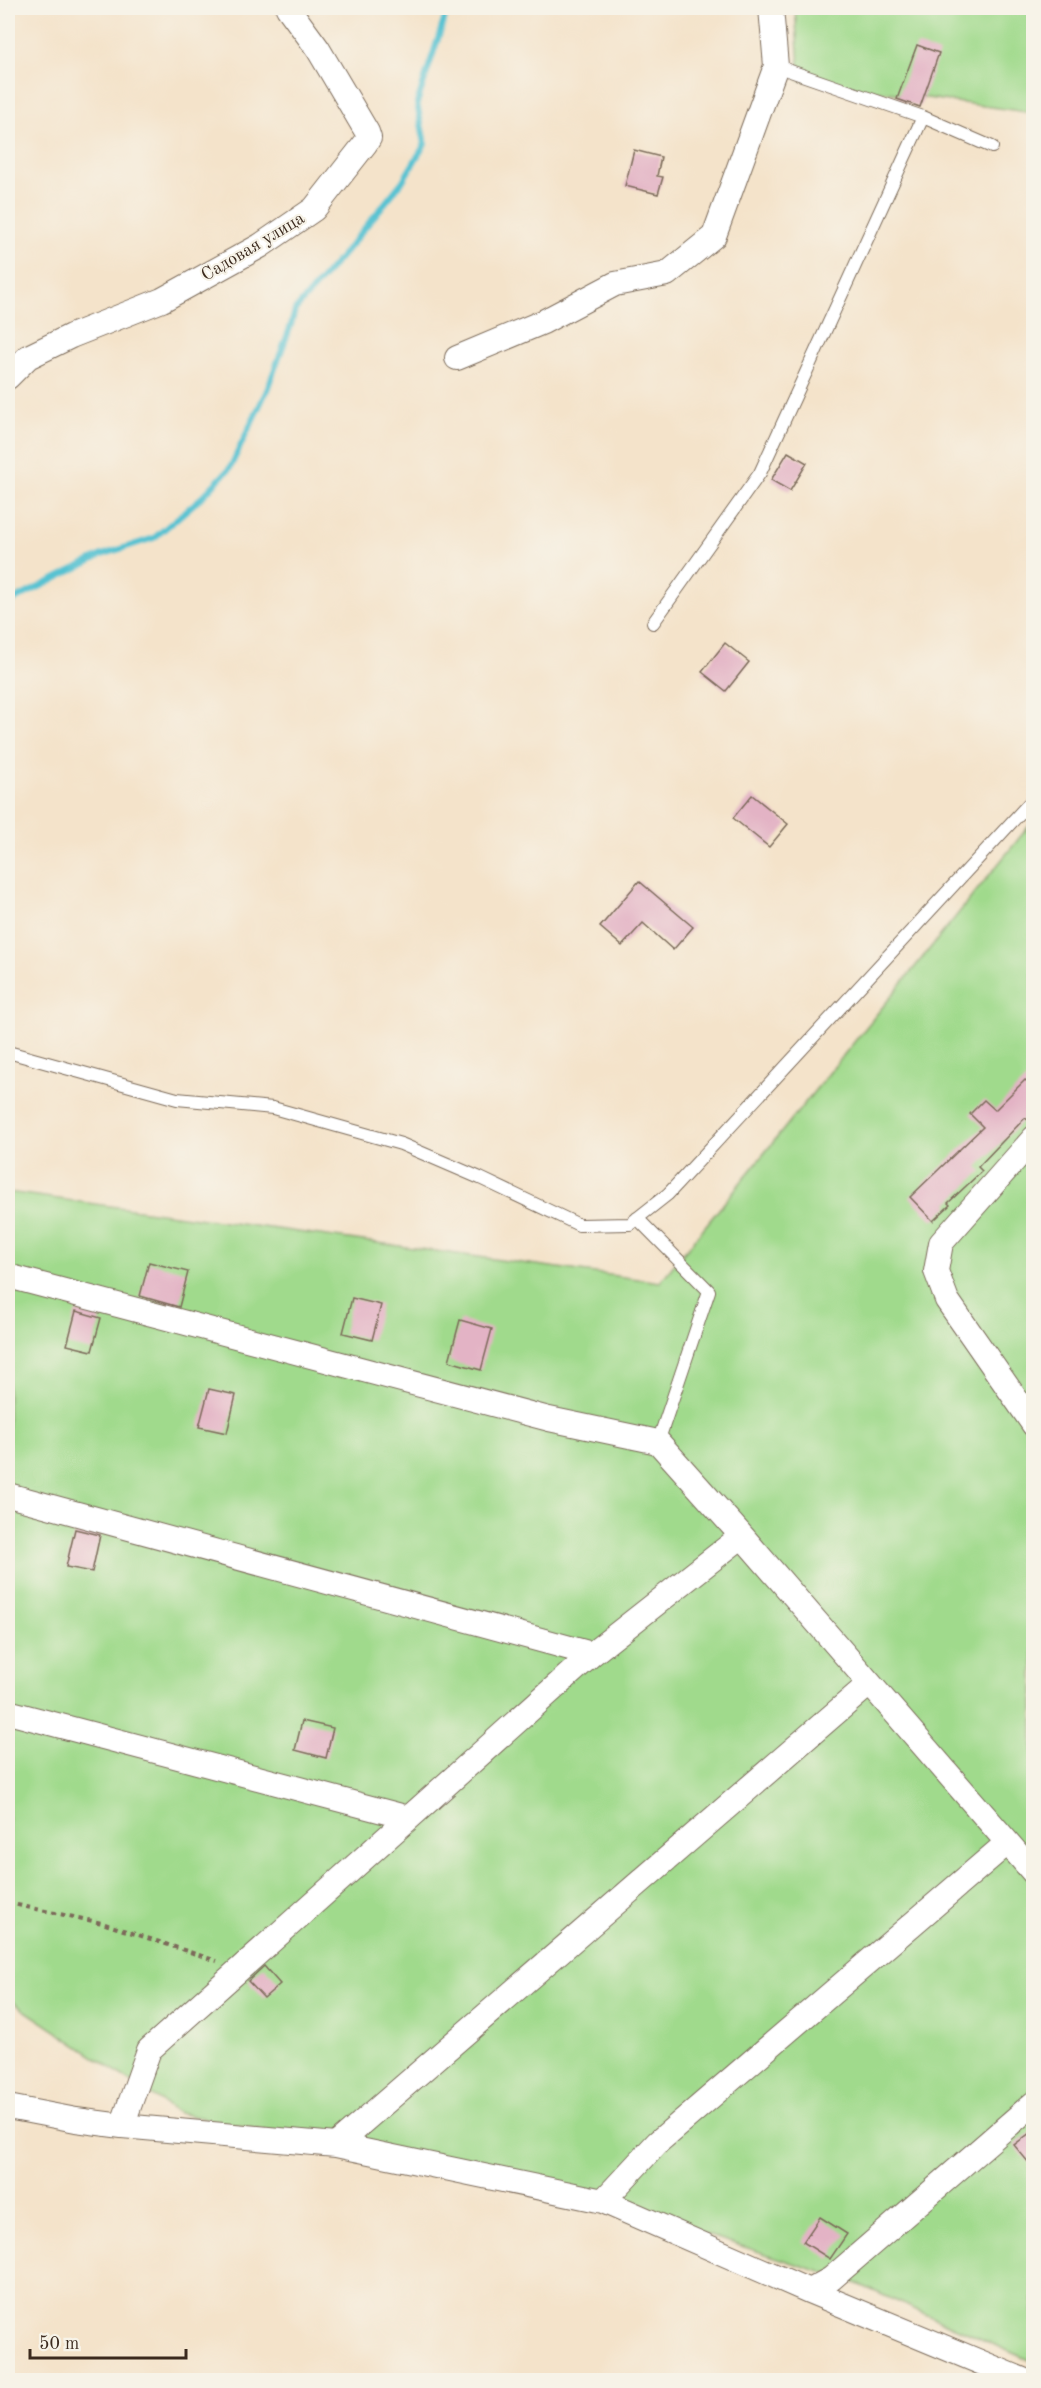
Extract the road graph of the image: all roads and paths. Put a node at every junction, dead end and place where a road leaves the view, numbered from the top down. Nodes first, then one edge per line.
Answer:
1 (288, 8) edge
2 (771, 8) edge
3 (776, 66) junction
4 (923, 117) junction
5 (992, 147) dead end
6 (457, 358) dead end
7 (8, 376) edge
8 (653, 624) dead end
9 (1034, 798) edge
10 (8, 1052) edge
11 (1034, 1138) edge
12 (637, 1218) junction
13 (8, 1276) edge
14 (1033, 1422) edge
15 (658, 1442) junction
16 (8, 1495) edge
17 (742, 1536) junction
18 (592, 1654) junction
19 (869, 1684) junction
20 (8, 1712) edge
21 (409, 1818) junction
22 (1006, 1844) junction
23 (1034, 1873) edge
24 (8, 1903) edge
25 (240, 1969) junction
26 (1034, 2103) edge
27 (8, 2107) edge
28 (122, 2126) junction
29 (336, 2145) junction
30 (603, 2201) junction
31 (809, 2291) junction
32 (1023, 2380) edge

1 - 7 street, Садовая улица
2 - 3 street
3 - 4 lane
3 - 6 street
4 - 5 lane
4 - 8 lane
9 - 12 lane
10 - 12 lane
11 - 14 street
12 - 15 lane
13 - 15 street
15 - 17 street
16 - 18 street
17 - 18 street
17 - 19 street
18 - 21 street
19 - 22 street
19 - 29 street
20 - 21 street
21 - 25 street
22 - 23 street
22 - 30 street
24 - 25 path
25 - 28 street
26 - 31 street
27 - 28 street
28 - 29 street
29 - 30 street
30 - 31 street
31 - 32 street

